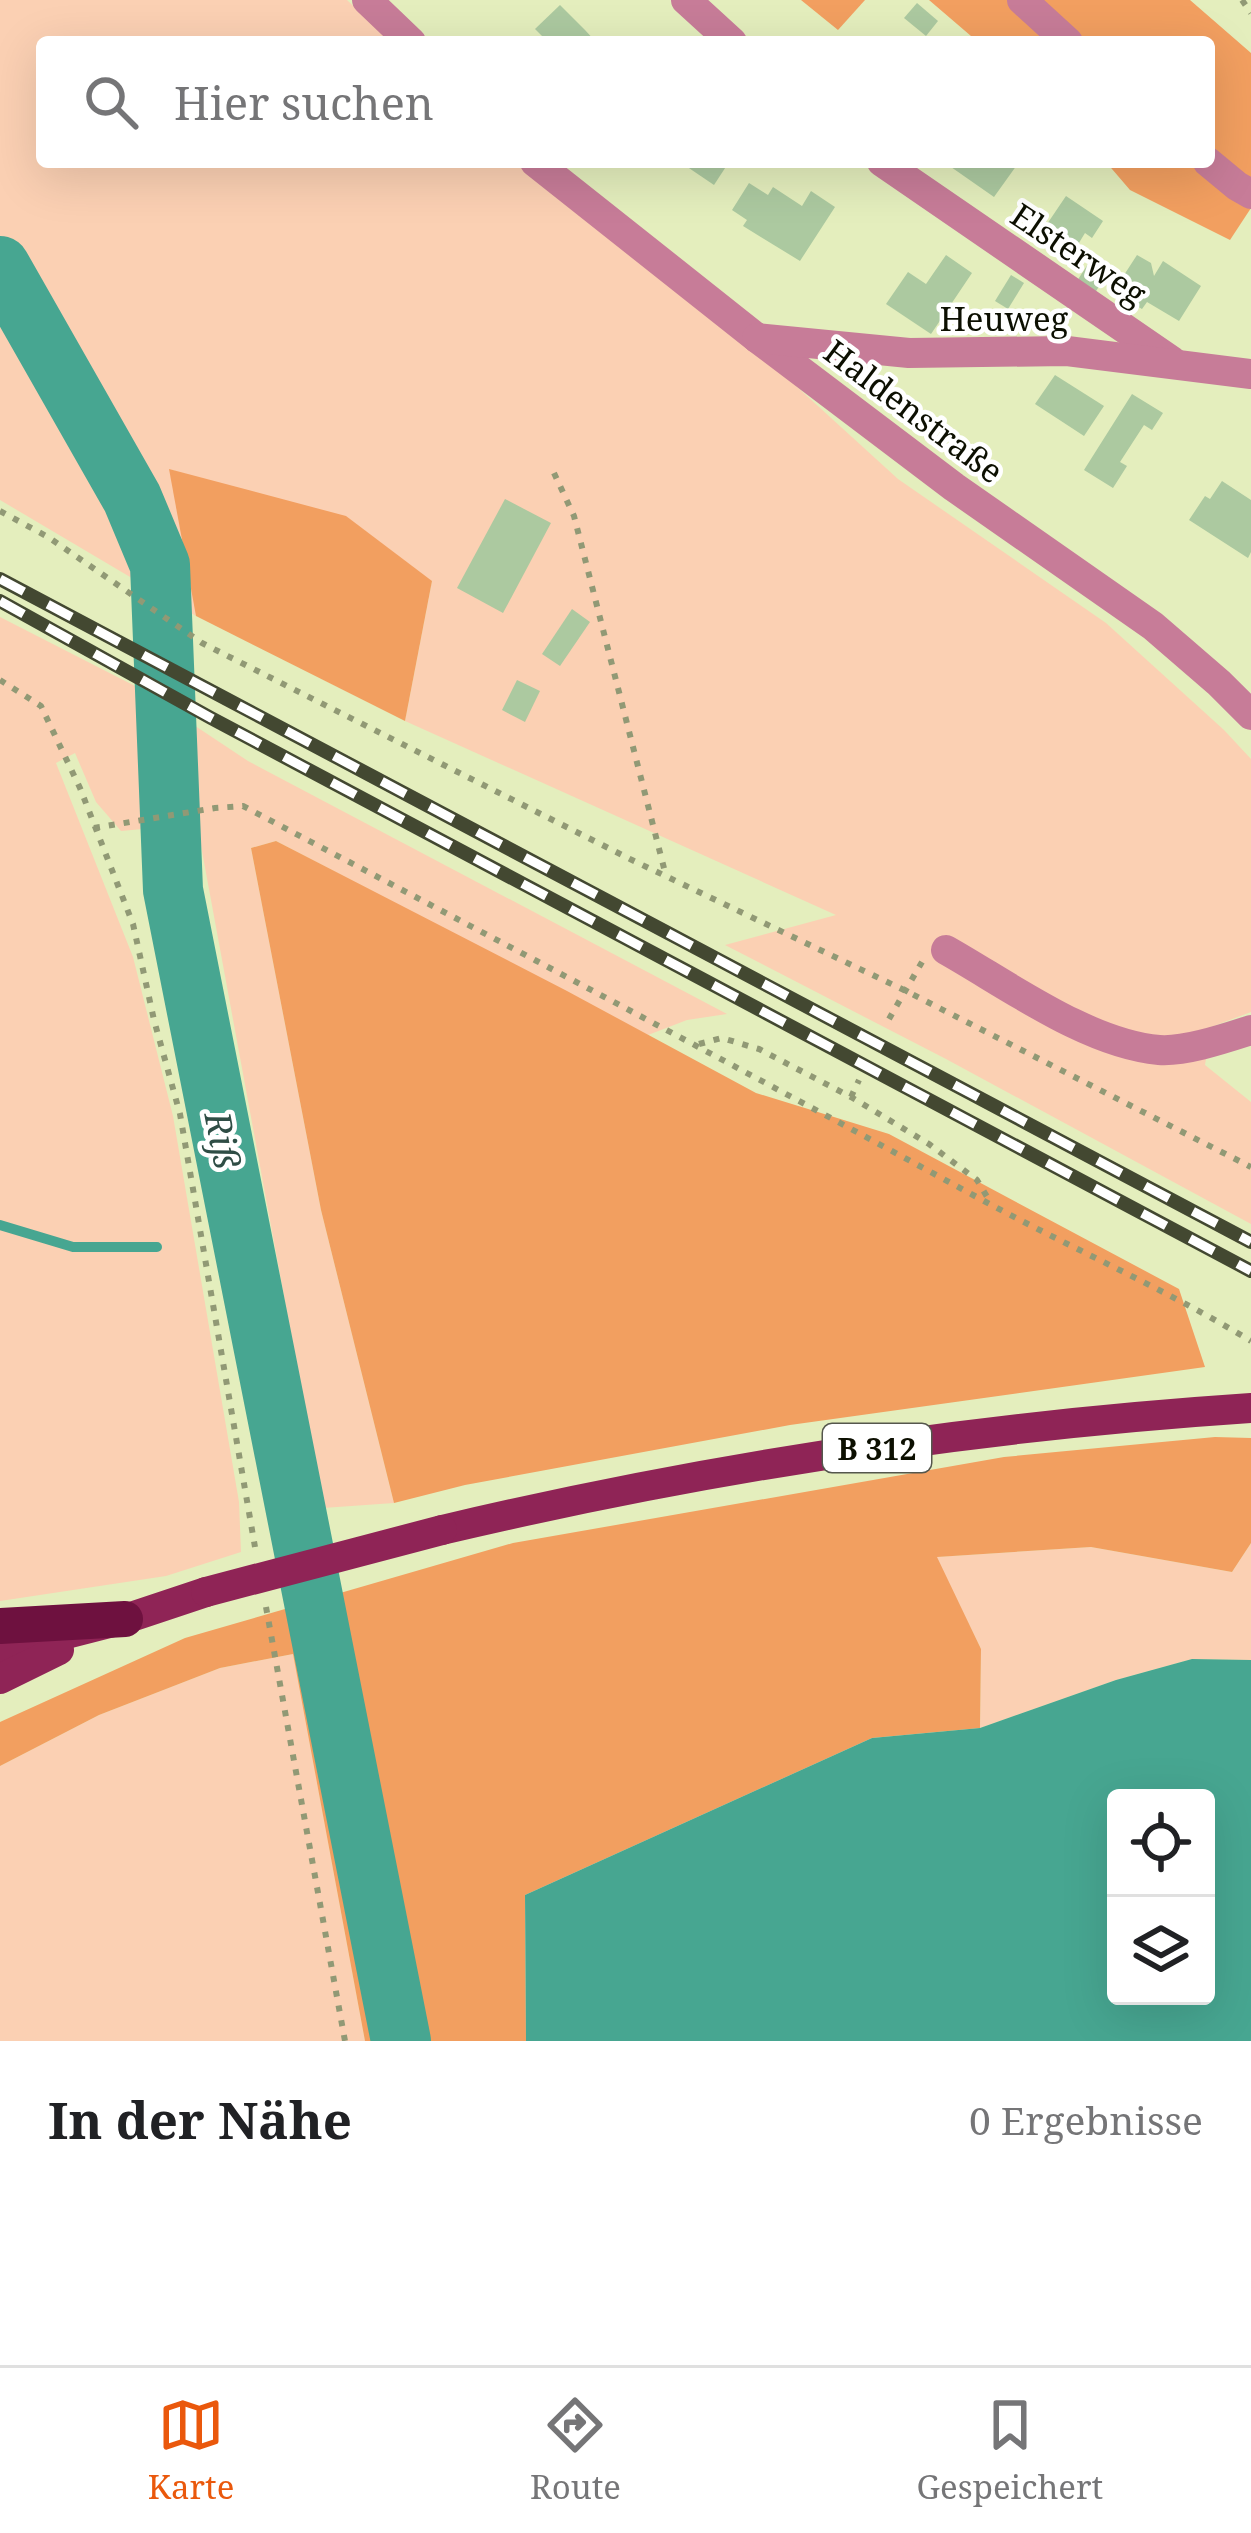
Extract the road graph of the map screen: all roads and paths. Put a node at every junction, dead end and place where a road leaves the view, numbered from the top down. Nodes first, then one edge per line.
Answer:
1 (367, 0) edge
2 (686, 0) edge
3 (1022, 0) edge
4 (1242, 0) edge
5 (1251, 14) edge
6 (405, 36) edge
7 (725, 36) edge
8 (1061, 36) edge
9 (544, 168) edge
10 (891, 168) edge
11 (1215, 168) edge
12 (1250, 195) edge
13 (757, 338) junction
14 (1177, 364) junction
15 (1251, 374) edge
16 (554, 473) dead end
17 (0, 511) edge
18 (0, 680) edge
19 (1251, 716) edge
20 (94, 827) junction
21 (666, 876) junction
22 (946, 950) dead end
23 (904, 990) junction
24 (889, 1019) dead end
25 (1251, 1030) edge
26 (695, 1044) junction
27 (859, 1080) dead end
28 (851, 1097) junction
29 (1251, 1167) edge
30 (991, 1204) junction
31 (1251, 1341) edge
32 (1251, 1408) edge
33 (257, 1559) dead end
34 (266, 1606) dead end
35 (125, 1619) junction
36 (0, 1626) edge
37 (0, 1651) edge
38 (0, 1679) edge
39 (344, 2041) edge

1 - 6 street
2 - 7 street
3 - 8 street
4 - 5 path
9 - 13 street, Haldenstraße
10 - 14 street, Elsterweg
11 - 12 street
13 - 14 street, Heuweg
13 - 19 street, Haldenstraße
14 - 15 street, Heuweg
16 - 21 path
17 - 21 path
18 - 20 path
20 - 26 path
20 - 33 path
21 - 23 path
22 - 25 street
23 - 24 path
23 - 29 path
26 - 28 path
26 - 30 path
27 - 28 path
28 - 30 path
30 - 31 path
32 - 35 main road, B 312, bridge
34 - 39 path
35 - 36 highway
35 - 37 main road, B 312
35 - 38 main road, B 312

